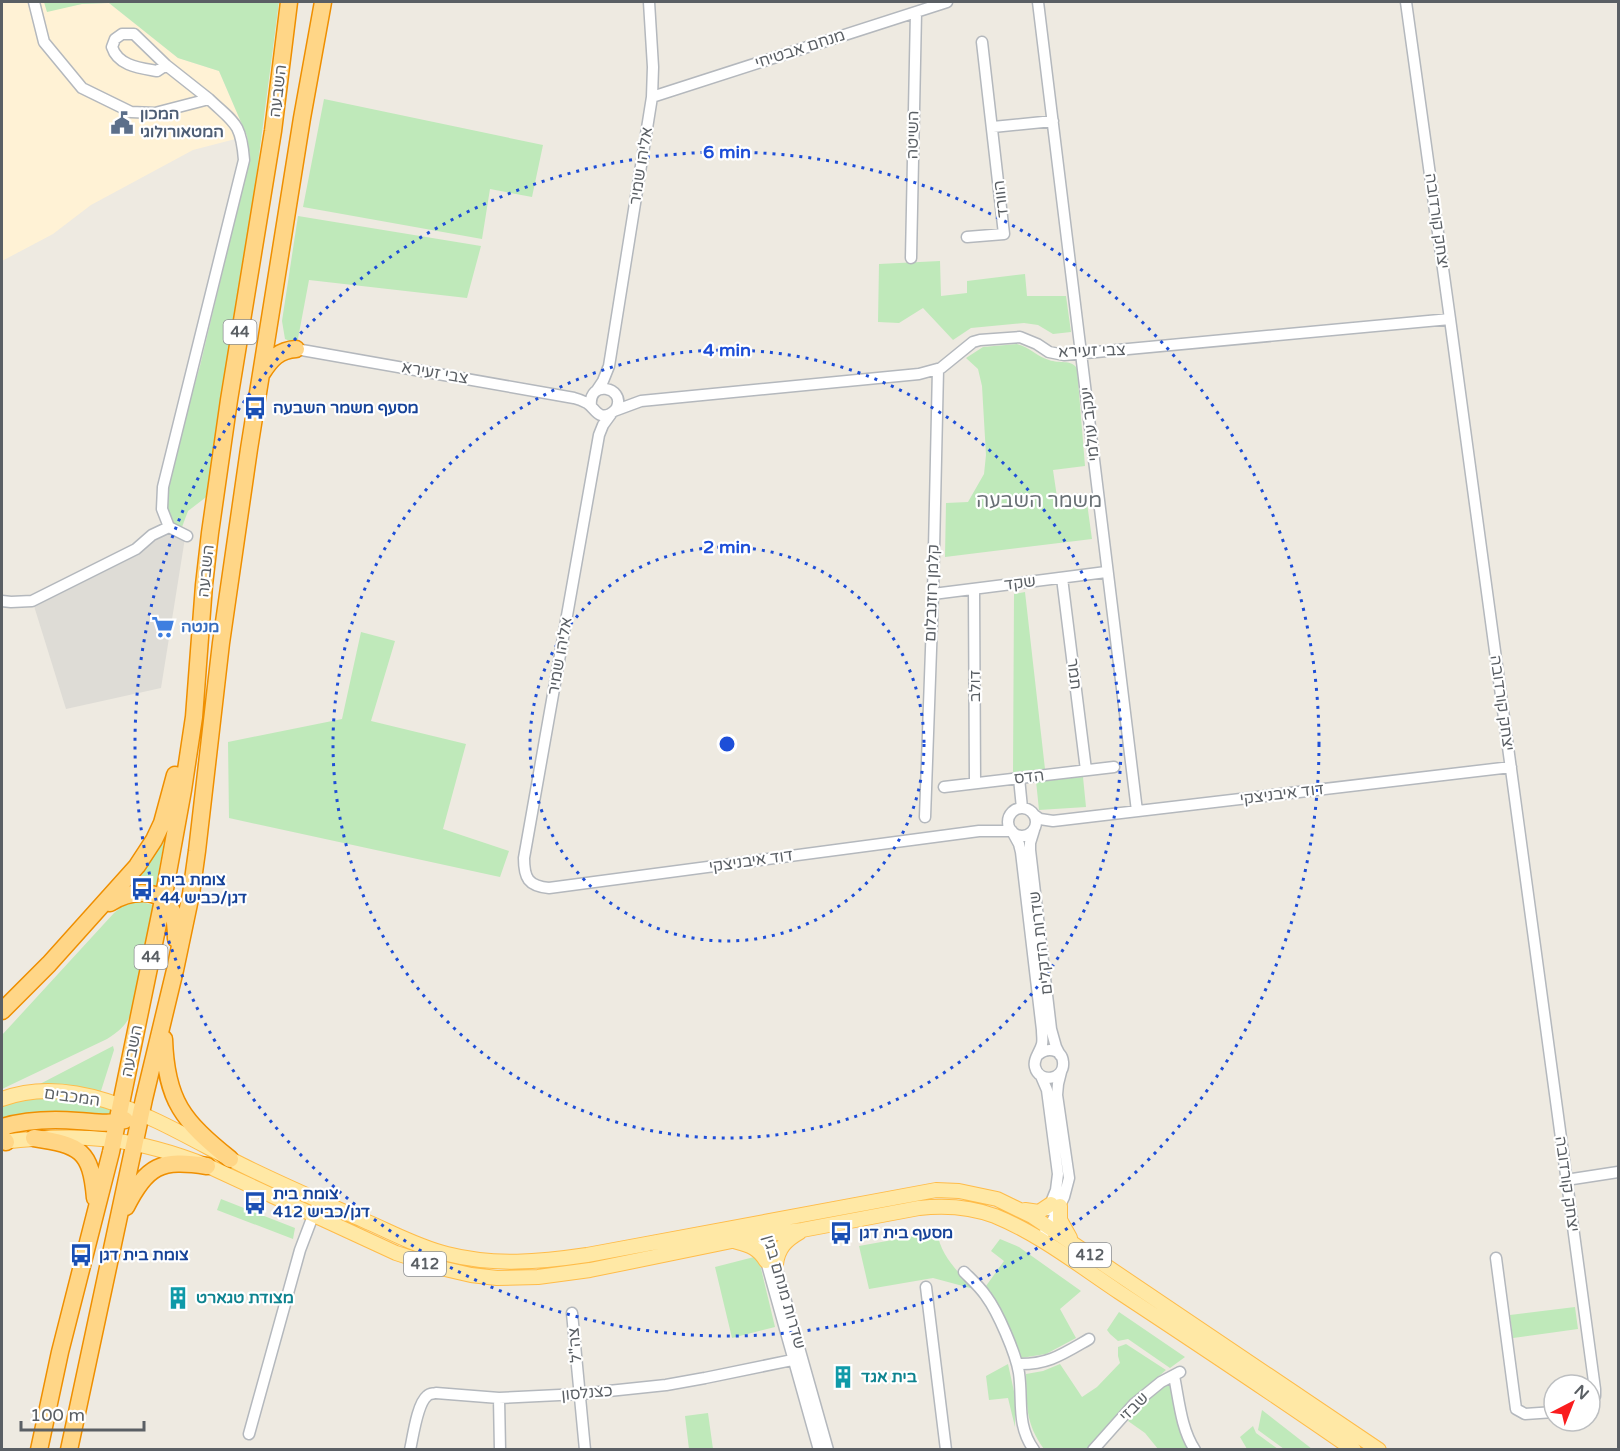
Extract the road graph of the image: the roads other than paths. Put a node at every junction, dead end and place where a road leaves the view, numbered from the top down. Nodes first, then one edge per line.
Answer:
1 (33, 2) edge
2 (289, 2) edge
3 (323, 2) edge
4 (333, 2) edge
5 (649, 2) edge
6 (947, 2) edge
7 (1038, 2) edge
8 (1406, 2) edge
9 (916, 12) junction
10 (982, 42) dead end
11 (166, 65) junction
12 (652, 97) junction
13 (209, 99) junction
14 (302, 118) junction
15 (1053, 121) junction
16 (993, 127) junction
17 (968, 237) dead end
18 (910, 258) dead end
19 (1450, 319) junction
20 (269, 325) junction
21 (296, 349) junction
22 (1082, 354) junction
23 (609, 366) junction
24 (938, 369) junction
25 (261, 374) junction
26 (595, 392) junction
27 (614, 393) junction
28 (574, 398) junction
29 (641, 401) junction
30 (592, 408) junction
31 (613, 412) junction
32 (599, 435) junction
33 (169, 527) junction
34 (187, 536) dead end
35 (1106, 572) junction
36 (1062, 578) junction
37 (974, 589) junction
38 (933, 594) junction
39 (2, 601) edge
40 (198, 653) junction
41 (1114, 767) dead end
42 (1511, 767) junction
43 (1086, 770) junction
44 (1019, 778) junction
45 (975, 783) junction
46 (944, 787) dead end
47 (1022, 808) junction
48 (1137, 811) junction
49 (1033, 814) junction
50 (1010, 816) junction
51 (925, 817) dead end
52 (1053, 821) junction
53 (1034, 829) junction
54 (979, 831) junction
55 (1013, 832) junction
56 (526, 877) joint
57 (163, 900) junction
58 (99, 910) junction
59 (49, 964) junction
60 (176, 970) junction
61 (2, 1011) edge
62 (2, 1020) edge
63 (163, 1020) junction
64 (1038, 1055) junction
65 (1060, 1055) junction
66 (1061, 1072) junction
67 (1041, 1076) junction
68 (2, 1099) edge
69 (141, 1115) junction
70 (117, 1123) junction
71 (3, 1137) edge
72 (34, 1138) junction
73 (135, 1143) junction
74 (230, 1159) junction
75 (207, 1166) junction
76 (1618, 1172) edge
77 (1566, 1180) junction
78 (319, 1200) junction
79 (1055, 1205) junction
80 (1020, 1209) junction
81 (96, 1211) junction
82 (314, 1215) junction
83 (118, 1224) junction
84 (1046, 1225) junction
85 (802, 1230) junction
86 (764, 1231) junction
87 (1038, 1238) junction
88 (735, 1241) junction
89 (1072, 1243) junction
90 (1496, 1258) dead end
91 (771, 1263) junction
92 (963, 1272) dead end
93 (927, 1287) dead end
94 (572, 1313) dead end
95 (1089, 1339) dead end
96 (798, 1359) junction
97 (1017, 1364) junction
98 (1593, 1373) edge
99 (580, 1394) junction
100 (499, 1398) junction
101 (1542, 1413) edge
102 (249, 1434) dead end
103 (39, 1449) edge
104 (69, 1449) edge
105 (410, 1449) edge
106 (500, 1449) edge
107 (585, 1449) edge
108 (819, 1449) edge
109 (828, 1449) edge
110 (946, 1449) edge
111 (1034, 1449) edge
112 (1093, 1449) edge
113 (1195, 1449) edge
114 (1353, 1449) edge
115 (1379, 1449) edge

1 - 13 street
2 - 40 highway, השבעה / 44
3 - 14 highway, השבעה / 44
4 - 14 highway
5 - 12 street, אליהו שמיר
6 - 9 street, מנחם אבטיחי
7 - 15 street, יעקב עולמי
8 - 19 street, יצחק קורדובה
9 - 12 street, מנחם אבטיחי
9 - 18 street, השיטה
10 - 16 street, הוורד
11 - 11 street
11 - 13 street
12 - 23 street, אליהו שמיר
13 - 33 street
14 - 20 highway, השבעה / 44
15 - 16 street
15 - 22 street, יעקב עולמי
16 - 17 street, הוורד
19 - 22 street, צבי זעירא
19 - 42 street, יצחק קורדובה
20 - 21 highway
20 - 25 highway, השבעה / 44
21 - 25 highway
21 - 28 street, צבי זעירא
22 - 24 street, צבי זעירא
22 - 35 street, יעקב עולמי
23 - 26 street, אליהו שמיר
23 - 27 street, אליהו שמיר
24 - 29 street, צבי זעירא
24 - 38 street, קלמן רוזנבלום
25 - 60 highway, השבעה / 44
26 - 27 street
26 - 28 street, צבי זעירא
26 - 30 street
27 - 29 street, צבי זעירא
27 - 31 street
28 - 30 street, צבי זעירא
29 - 31 street, צבי זעירא
30 - 31 street
30 - 32 street, אליהו שמיר
31 - 32 street, אליהו שמיר
32 - 56 street, אליהו שמיר
33 - 34 street
33 - 39 street
35 - 36 street, שקד
35 - 48 street, יעקב עולמי
36 - 37 street, שקד
36 - 43 street, תמר
37 - 38 street, שקד
37 - 45 street, דולב
38 - 51 street, קלמן רוזנבלום
40 - 57 highway, השבעה / 44
40 - 58 highway
41 - 43 street, הדס
42 - 48 street, דוד איבניצקי
42 - 77 street, יצחק קורדובה
43 - 44 street, הדס
44 - 45 street, הדס
44 - 47 street
45 - 46 street, הדס
47 - 49 street
47 - 50 street
48 - 52 street, דוד איבניצקי
49 - 52 street, דוד איבניצקי
49 - 53 street
50 - 54 street, דוד איבניצקי
50 - 55 street
52 - 53 street, דוד איבניצקי
53 - 55 street
53 - 65 street, שדרות הדקלים
54 - 55 street, דוד איבניצקי
54 - 56 street, דוד איבניצקי
55 - 64 street, שדרות הדקלים
57 - 58 highway
57 - 60 highway
57 - 70 highway, השבעה / 44
58 - 59 highway
59 - 61 highway
59 - 62 highway
60 - 63 highway, השבעה / 44
63 - 69 highway, השבעה / 44
63 - 74 highway
64 - 65 street
64 - 67 street
65 - 66 street
66 - 67 street
66 - 79 street
67 - 79 street
68 - 70 main road, המכבים / 412
69 - 70 highway
69 - 73 highway, 44
69 - 74 main road, 412
70 - 71 highway
70 - 72 main road, המכבים / 412
70 - 73 main road, המכבים / 412
70 - 81 highway, 44
71 - 72 main road, המכבים / 412
72 - 81 highway
73 - 75 main road, 412
73 - 83 highway, 44
74 - 78 main road, 412
75 - 82 main road, 412
75 - 83 highway
76 - 77 street
77 - 98 street, יצחק קורדובה
78 - 82 street
78 - 86 main road, 412
79 - 80 main road
79 - 84 street
79 - 89 main road
80 - 84 main road, 412
80 - 86 main road, 412
81 - 103 highway, 44
82 - 88 main road, 412
82 - 102 street
83 - 104 highway, 44
84 - 87 street
84 - 89 main road, 412
85 - 86 main road, 412
85 - 87 main road, 412
85 - 91 main road
86 - 88 main road, 412
86 - 91 street, שדרות מנחם בגין
87 - 114 main road, 412
88 - 91 main road
89 - 115 main road, 412
90 - 101 street
91 - 96 street, שדרות מנחם בגין
92 - 97 street
93 - 110 street
94 - 99 street, צה"ל
95 - 97 street
96 - 99 street, כצנלסון
96 - 108 street, שדרות מנחם בגין
96 - 109 street, שדרות מנחם בגין
97 - 111 street
99 - 100 street, כצנלסון
99 - 107 street, צה"ל
100 - 105 street, כצנלסון
100 - 106 street
112 - 113 street, שבזי

